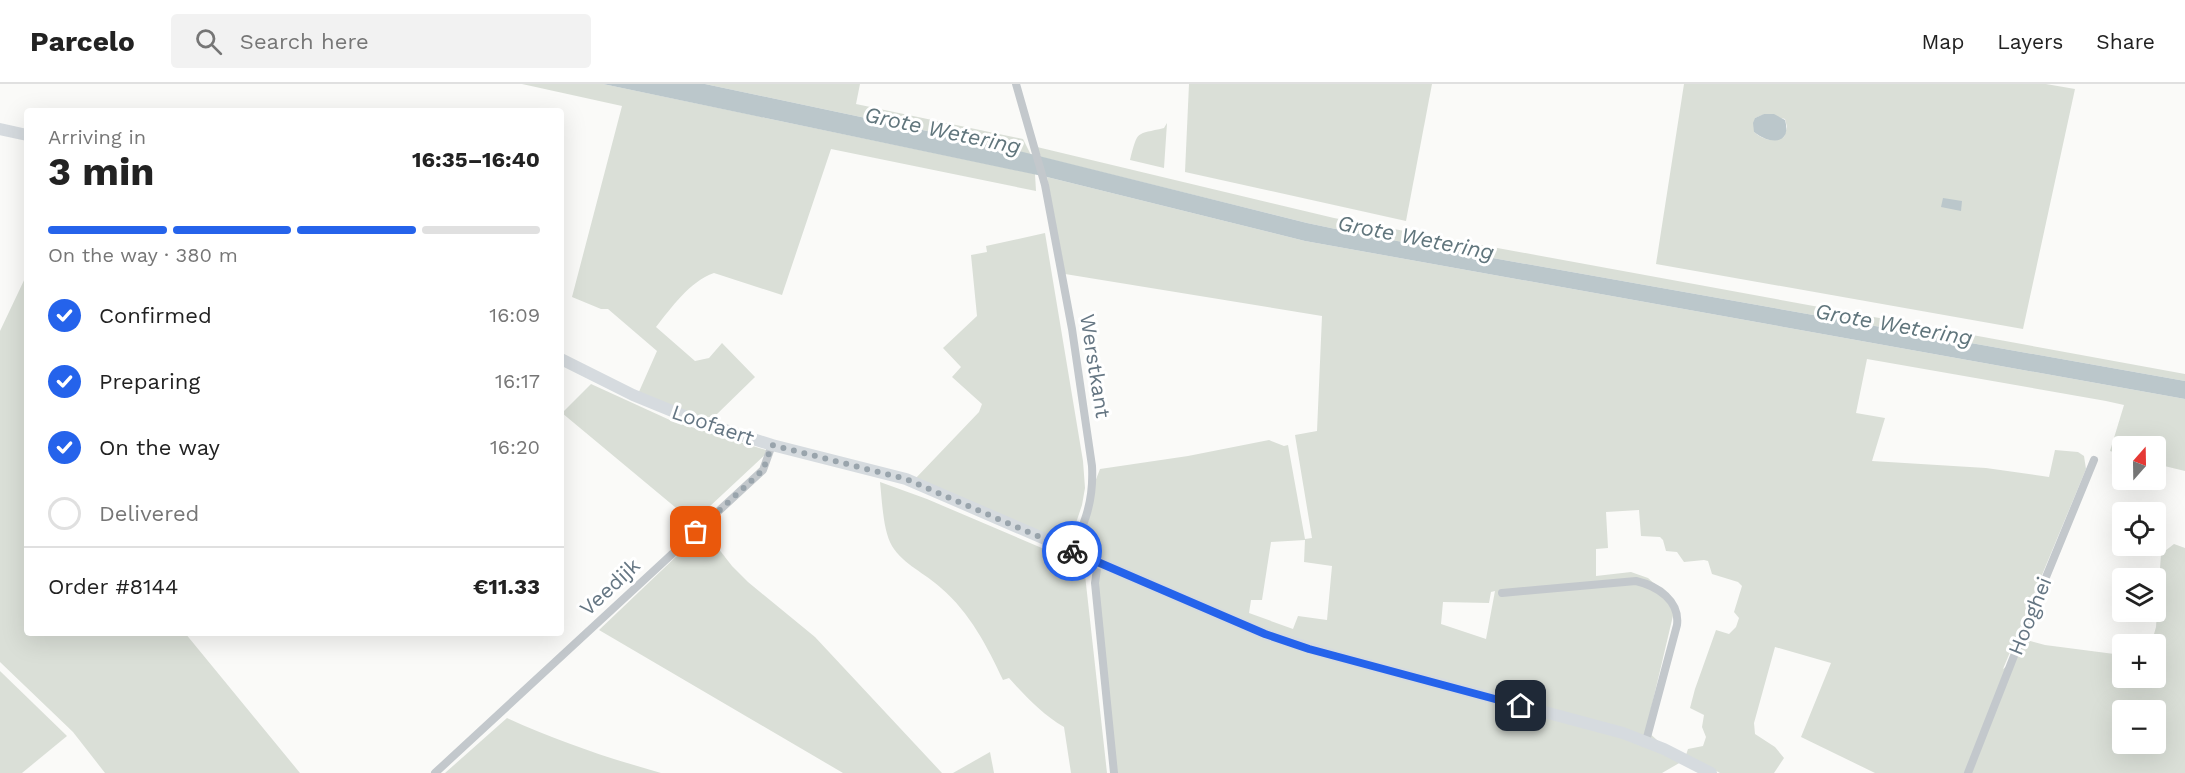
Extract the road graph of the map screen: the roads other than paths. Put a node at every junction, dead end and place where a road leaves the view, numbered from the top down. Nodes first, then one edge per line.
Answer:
1 (1016, 84) edge
2 (0, 129) edge
3 (24, 134) edge
4 (564, 360) edge
5 (772, 445) junction
6 (2094, 460) dead end
7 (1071, 554) junction
8 (1098, 562) junction
9 (1502, 593) dead end
10 (1646, 741) junction
11 (435, 773) edge
12 (1114, 773) edge
13 (1711, 773) edge
14 (1968, 773) edge

1 - 7 street, Werstkant
2 - 3 street
4 - 5 street, Loofaert
5 - 7 street, Loofaert
5 - 11 street, Veedijk
6 - 14 street, Hooghei
7 - 8 street, Loofaert
8 - 10 street
8 - 12 street
9 - 10 street
10 - 13 street

